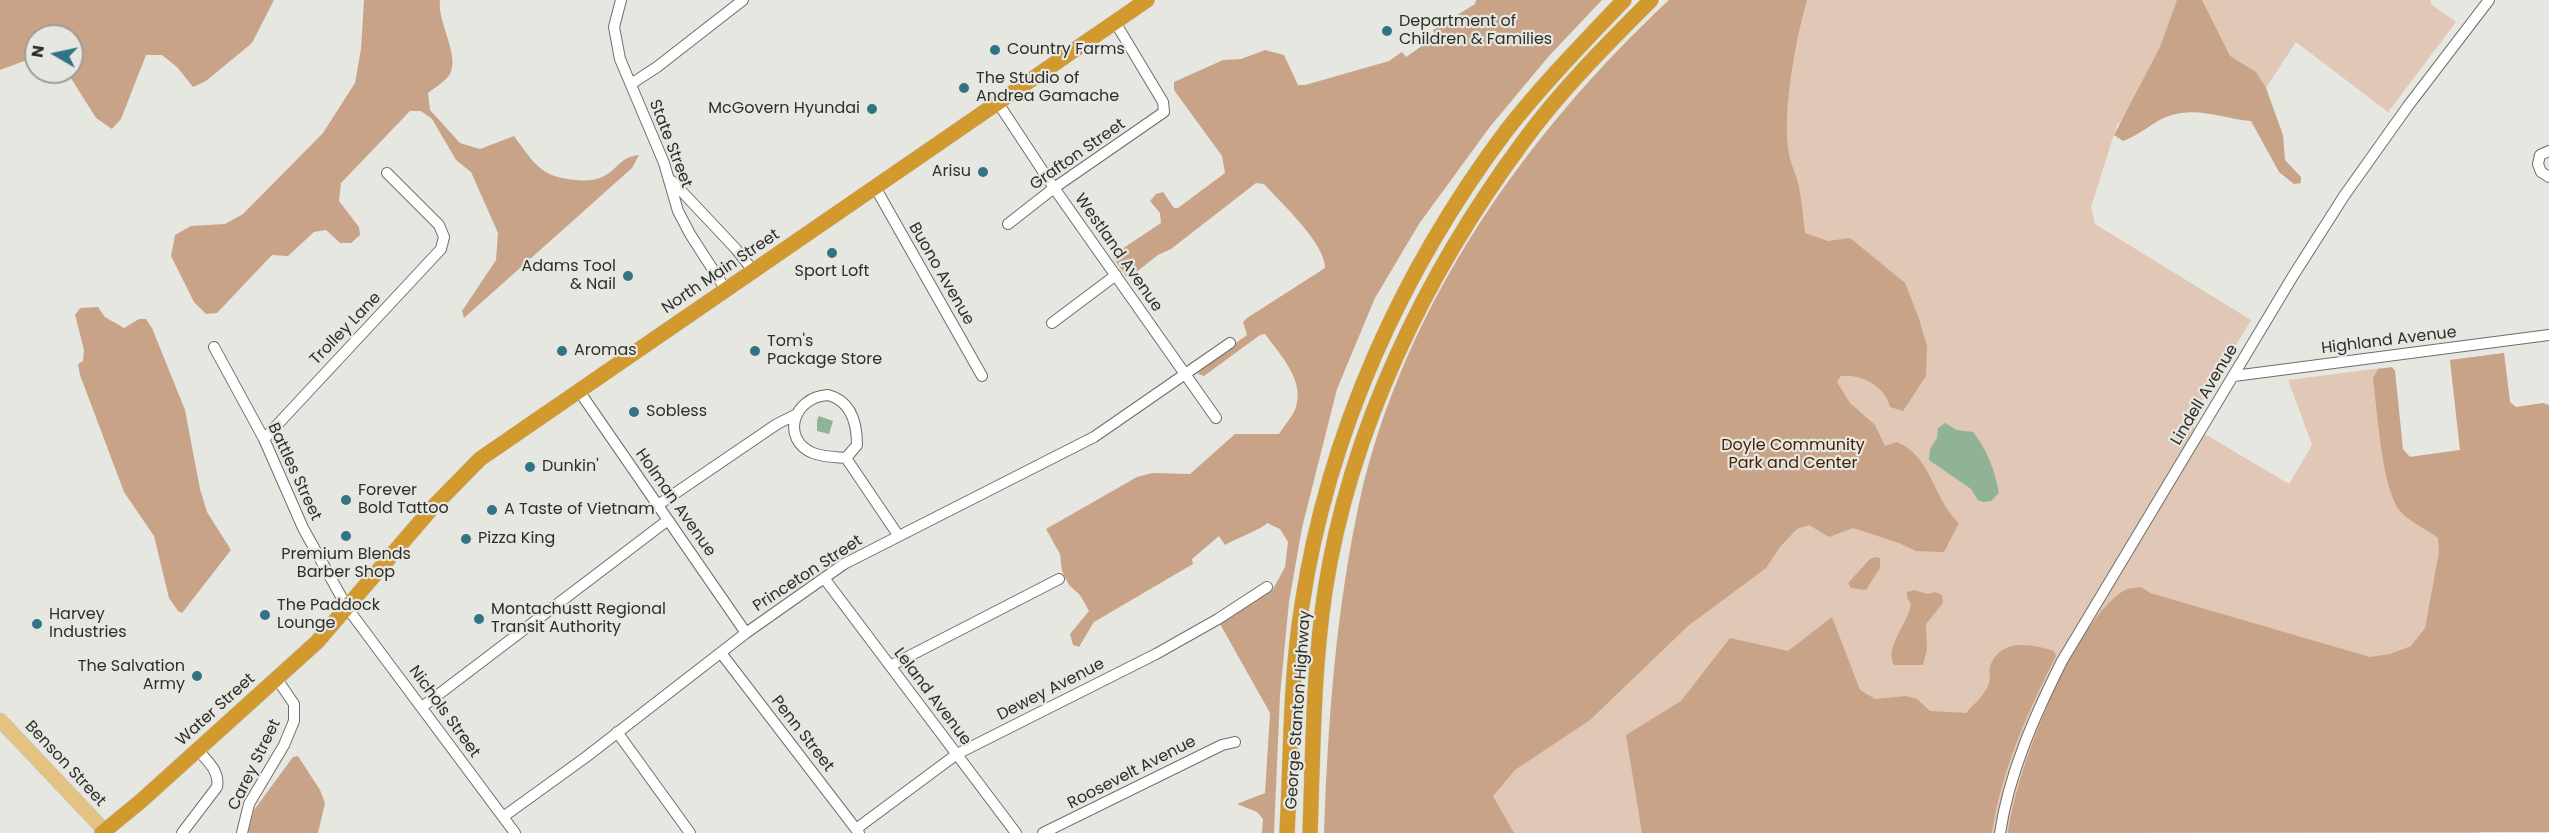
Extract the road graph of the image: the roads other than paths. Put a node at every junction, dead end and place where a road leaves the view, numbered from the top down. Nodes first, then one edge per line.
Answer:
1 (621, 0) edge
2 (743, 0) edge
3 (1147, 0) edge
4 (1624, 0) edge
5 (1651, 0) edge
6 (2489, 0) edge
7 (1115, 22) junction
8 (631, 84) junction
9 (998, 103) junction
10 (2549, 151) edge
11 (387, 173) dead end
12 (2549, 177) edge
13 (669, 178) junction
14 (875, 188) junction
15 (1054, 188) junction
16 (1008, 224) dead end
17 (754, 272) junction
18 (1116, 275) junction
19 (726, 290) junction
20 (1052, 323) dead end
21 (2549, 335) edge
22 (1230, 343) dead end
23 (214, 347) dead end
24 (1184, 374) junction
25 (982, 376) dead end
26 (2234, 376) junction
27 (579, 391) junction
28 (796, 414) junction
29 (1216, 418) dead end
30 (264, 439) junction
31 (846, 458) junction
32 (658, 505) junction
33 (668, 520) junction
34 (898, 535) junction
35 (824, 578) junction
36 (1059, 579) dead end
37 (1267, 587) dead end
38 (348, 609) junction
39 (746, 633) junction
40 (721, 653) junction
41 (890, 666) junction
42 (277, 679) junction
43 (422, 707) junction
44 (0, 720) edge
45 (617, 732) junction
46 (1235, 742) dead end
47 (198, 750) junction
48 (957, 754) junction
49 (503, 817) junction
50 (857, 831) edge
51 (103, 832) edge
52 (182, 833) edge
53 (242, 833) edge
54 (515, 833) edge
55 (690, 833) edge
56 (1016, 833) edge
57 (1043, 833) edge
58 (1287, 833) edge
59 (1310, 833) edge
60 (2000, 833) edge

1 - 8 street, State Street
2 - 8 street
3 - 7 highway, North Main Street
4 - 58 highway, George Stanton Highway
5 - 59 highway, George Stanton Highway
6 - 26 street, Lindell Avenue
7 - 9 highway, North Main Street
7 - 15 street, Grafton Street
8 - 13 street, State Street
9 - 14 highway, North Main Street
9 - 15 street, Westland Avenue
10 - 12 street
11 - 30 street, Trolley Lane
13 - 17 street
13 - 19 street, State Street
14 - 17 highway, North Main Street
14 - 25 street, Buono Avenue
15 - 16 street, Grafton Street
15 - 18 street, Westland Avenue
17 - 19 highway, North Main Street
18 - 20 street
18 - 24 street, Westland Avenue
19 - 27 highway, North Main Street
21 - 26 street, Highland Avenue
22 - 24 street, Princeton Street
23 - 30 street, Battles Street
24 - 29 street, Westland Avenue
24 - 34 street, Princeton Street
26 - 60 street, Lindell Avenue
27 - 32 street, Holman Avenue
27 - 38 highway, North Main Street
28 - 31 street
28 - 31 street
28 - 32 street
30 - 38 street, Battles Street
31 - 34 street
32 - 33 street, Holman Avenue
33 - 39 street, Holman Avenue
33 - 43 street
34 - 35 street, Princeton Street
35 - 39 street, Princeton Street
35 - 41 street, Leland Avenue
36 - 41 street
37 - 48 street, Dewey Avenue
38 - 42 highway, Water Street
38 - 43 street, Nichols Street
39 - 40 street, Princeton Street
40 - 45 street, Princeton Street
40 - 50 street, Penn Street
41 - 48 street, Leland Avenue
42 - 47 highway, Water Street
42 - 53 street, Carey Street
43 - 49 street, Nichols Street
44 - 51 main road, Benson Street
45 - 49 street, Princeton Street
45 - 55 street
46 - 57 street, Roosevelt Avenue
47 - 51 highway, Water Street
47 - 52 street
48 - 50 street, Dewey Avenue
48 - 56 street, Leland Avenue
49 - 54 street, Nichols Street

